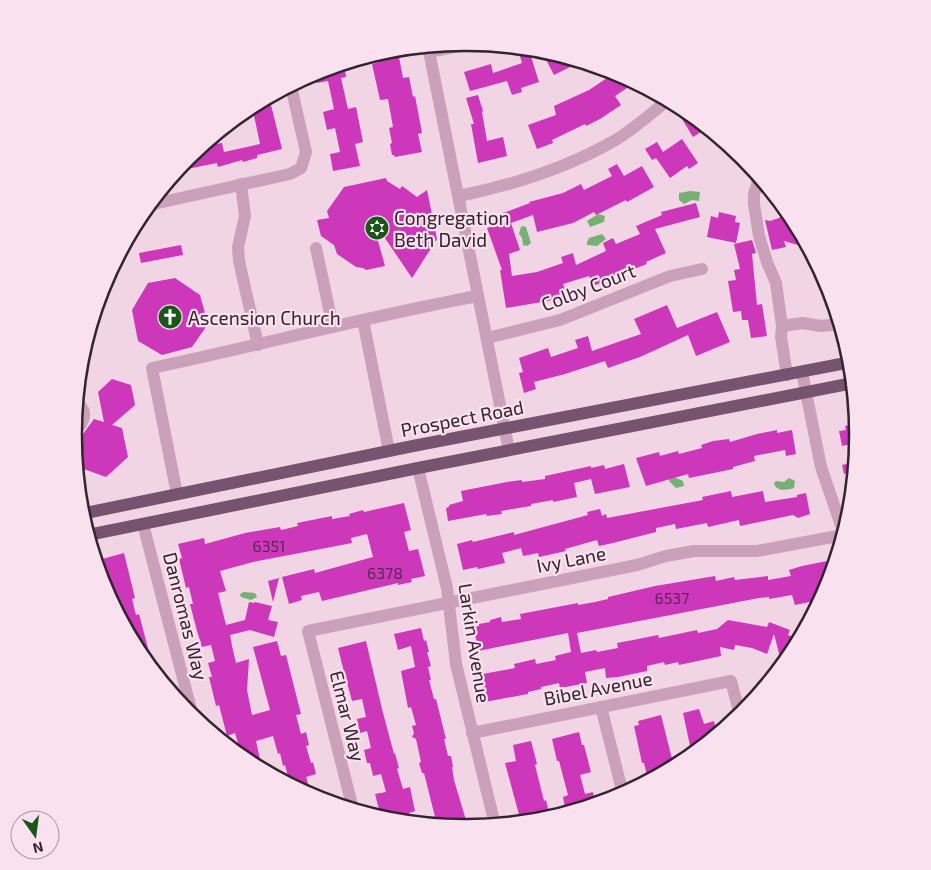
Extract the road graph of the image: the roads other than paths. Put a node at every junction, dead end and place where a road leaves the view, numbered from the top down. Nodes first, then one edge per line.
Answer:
1 (430, 53) edge
2 (293, 93) edge
3 (661, 105) edge
4 (241, 184) junction
5 (757, 185) edge
6 (459, 196) junction
7 (160, 203) edge
8 (316, 248) dead end
9 (702, 269) dead end
10 (478, 296) junction
11 (363, 320) junction
12 (833, 325) edge
13 (782, 326) junction
14 (333, 327) junction
15 (487, 338) junction
16 (258, 345) junction
17 (843, 364) edge
18 (802, 372) junction
19 (787, 375) junction
20 (846, 384) edge
21 (807, 392) junction
22 (83, 408) edge
23 (83, 422) edge
24 (505, 429) junction
25 (510, 450) junction
26 (389, 451) junction
27 (418, 468) junction
28 (177, 494) junction
29 (90, 512) edge
30 (144, 524) junction
31 (838, 524) edge
32 (95, 534) edge
33 (835, 536) edge
34 (450, 602) junction
35 (308, 631) joint
36 (189, 701) edge
37 (737, 705) edge
38 (601, 707) junction
39 (472, 733) junction
40 (621, 786) edge
41 (351, 801) edge
42 (493, 818) edge

1 - 6 street
2 - 4 street
3 - 6 street
4 - 7 street
4 - 16 street
5 - 13 street
6 - 10 street
8 - 14 street
9 - 15 street, Colby Court
10 - 11 street
10 - 15 street
11 - 14 street
11 - 26 street
12 - 13 street
13 - 19 street
14 - 16 street
15 - 24 street
16 - 28 street
17 - 18 main road, Prospect Road
18 - 19 main road, Prospect Road
18 - 21 street
19 - 24 main road, Prospect Road
20 - 21 main road
21 - 25 main road
21 - 31 street
22 - 23 street
24 - 25 street
24 - 26 main road, Prospect Road
25 - 27 main road
26 - 28 main road, Prospect Road
27 - 30 main road
27 - 34 street, Larkin Avenue
28 - 29 main road, Prospect Road
30 - 32 main road
30 - 36 street, Danromas Way
33 - 34 street, Ivy Lane
34 - 35 street, Ivy Lane
34 - 39 street, Larkin Avenue
35 - 41 street, Elmar Way
37 - 38 street, Bibel Avenue
38 - 39 street, Bibel Avenue
38 - 40 street
39 - 42 street, Larkin Avenue

